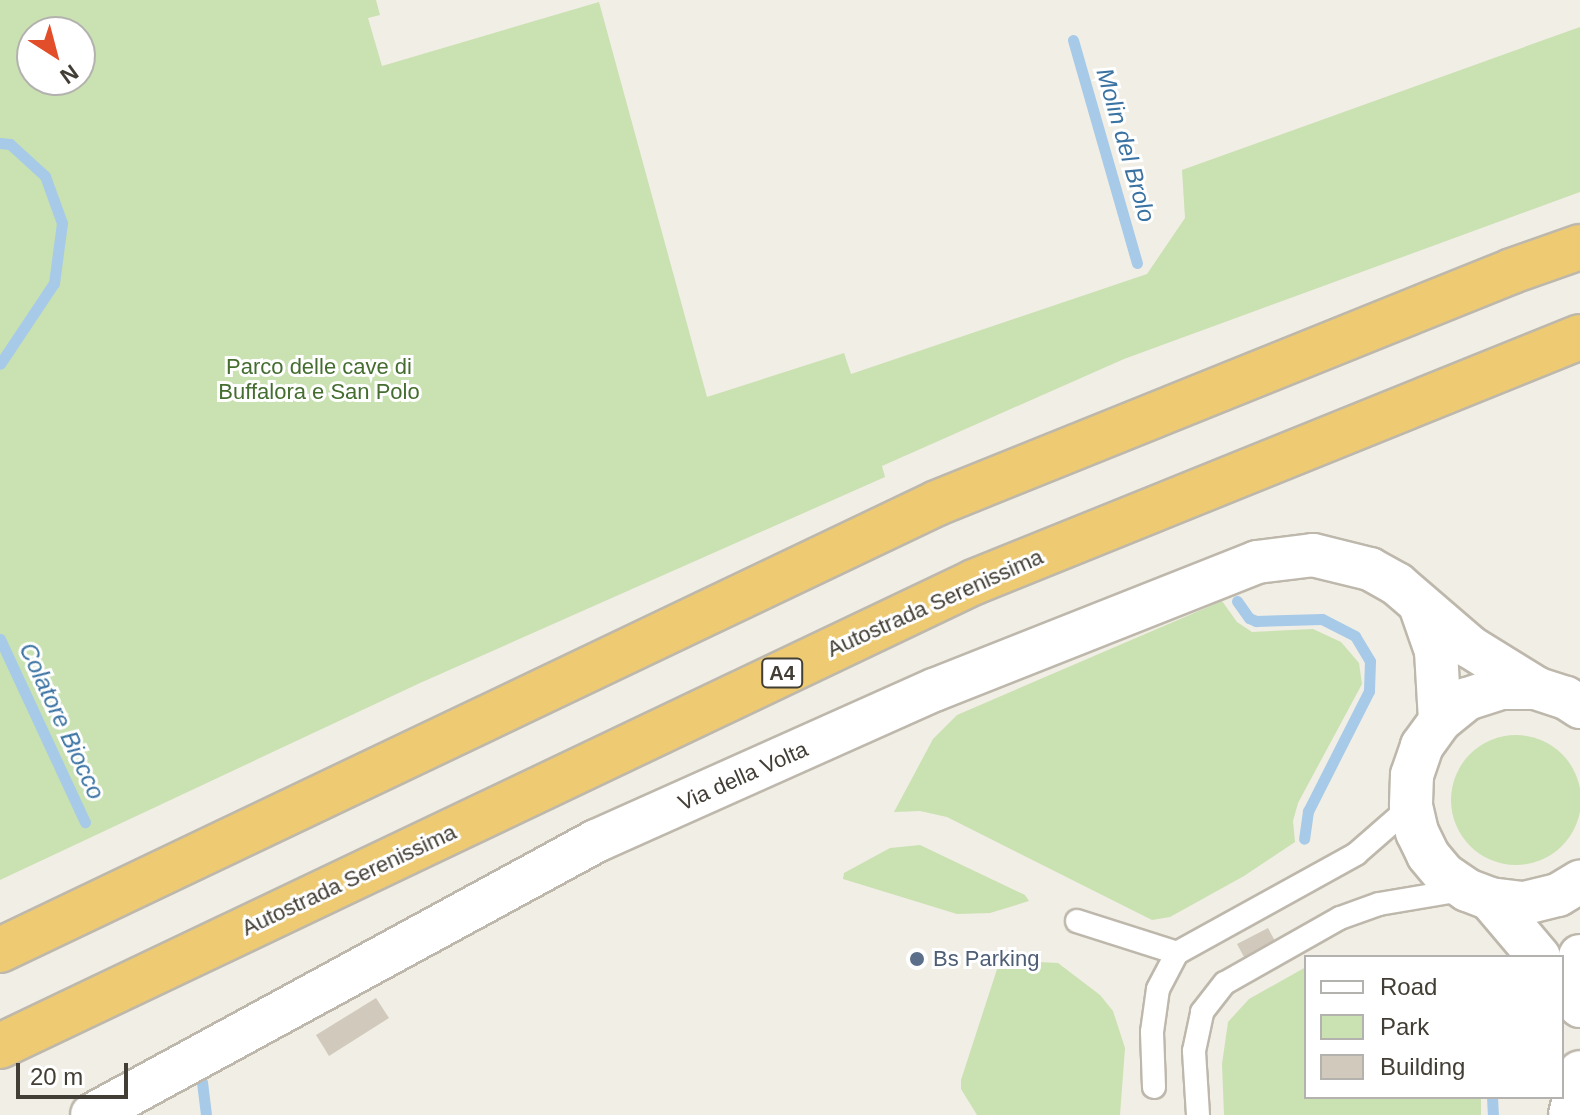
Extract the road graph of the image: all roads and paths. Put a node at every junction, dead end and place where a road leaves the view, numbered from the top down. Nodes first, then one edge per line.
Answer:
1 (1580, 247) edge
2 (1580, 337) edge
3 (1420, 605) junction
4 (1536, 688) junction
5 (1580, 707) edge
6 (1440, 721) junction
7 (1411, 806) junction
8 (1580, 882) edge
9 (1478, 894) junction
10 (1077, 921) dead end
11 (0, 950) edge
12 (1177, 953) junction
13 (1537, 955) edge
14 (1580, 956) edge
15 (1564, 994) edge
16 (1580, 1006) edge
17 (1580, 1022) edge
18 (0, 1046) edge
19 (1580, 1072) edge
20 (1154, 1087) dead end
21 (92, 1115) edge
22 (1198, 1115) edge
23 (1570, 1115) edge

1 - 11 highway
2 - 18 highway, Autostrada Serenissima / A4
3 - 4 street, Via della Volta
3 - 6 street
3 - 21 street, Via della Volta
4 - 5 street, Via della Volta
4 - 6 street
6 - 7 street
7 - 9 street
7 - 12 lane
8 - 9 street
9 - 13 street
9 - 22 lane
10 - 12 lane
12 - 20 lane
14 - 16 street
15 - 17 street
19 - 23 street

